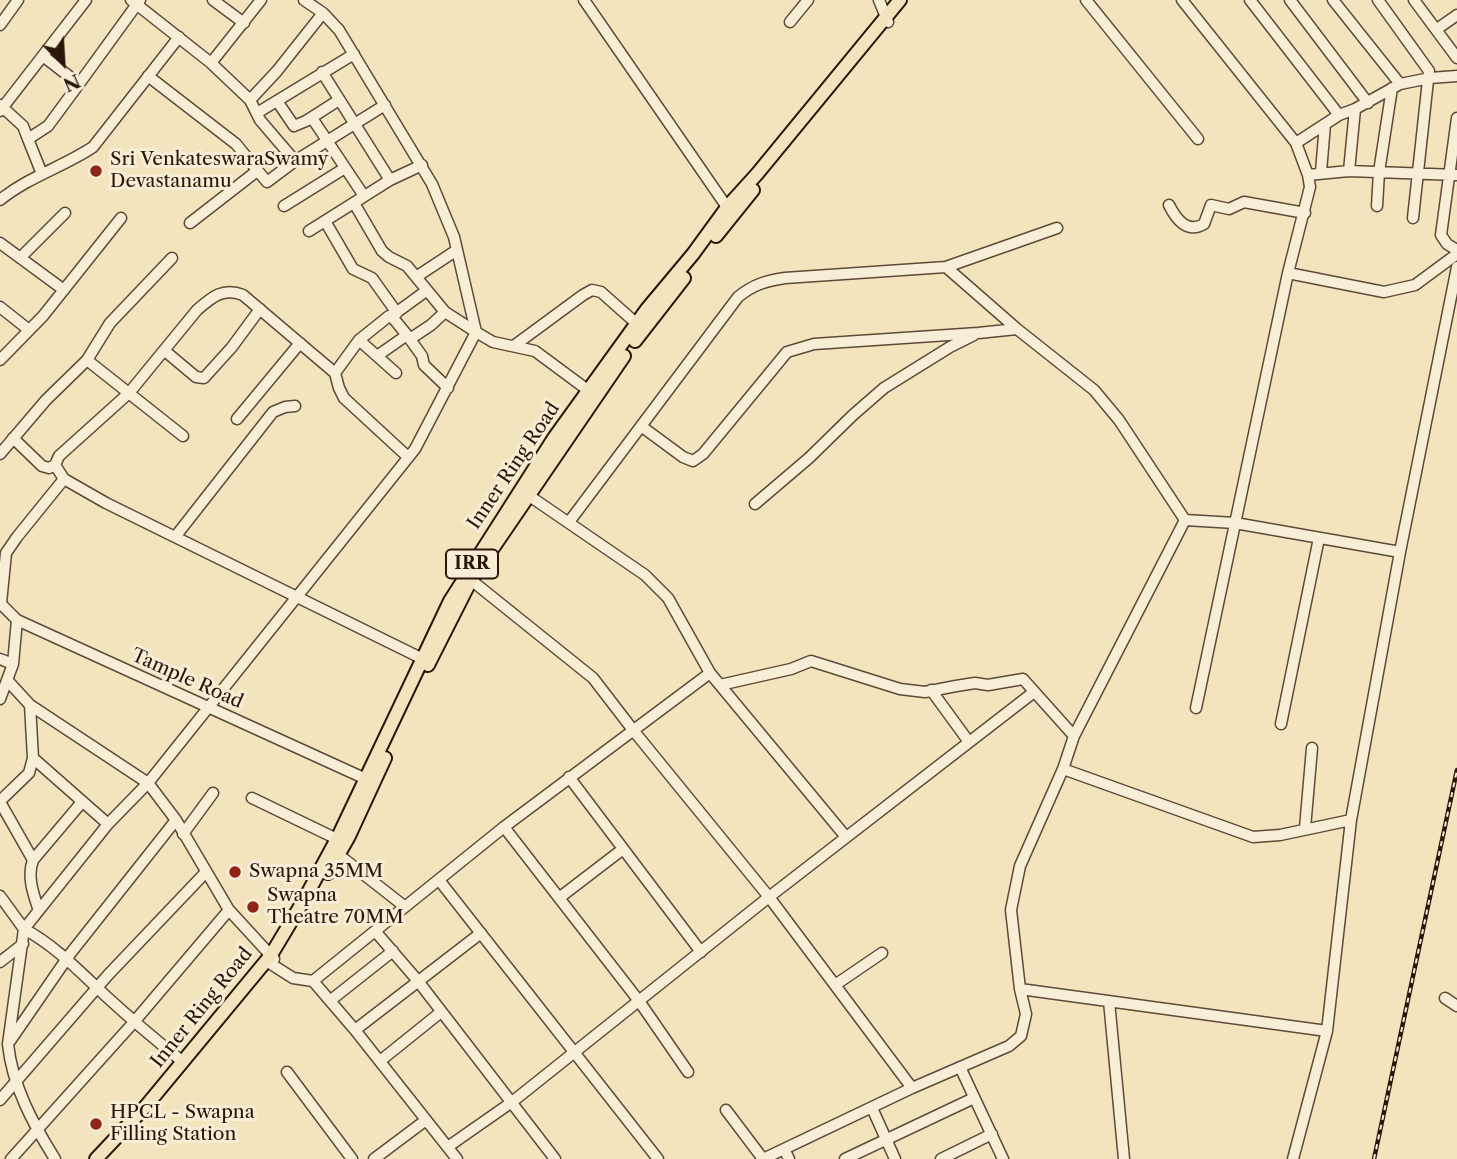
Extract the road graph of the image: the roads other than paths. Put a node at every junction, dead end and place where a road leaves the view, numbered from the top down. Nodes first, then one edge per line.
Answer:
1 (18, 0) edge
2 (86, 0) edge
3 (213, 0) edge
4 (261, 0) edge
5 (304, 0) edge
6 (584, 0) edge
7 (808, 0) edge
8 (879, 0) edge
9 (900, 0) edge
10 (908, 0) edge
11 (1086, 0) edge
12 (1182, 0) edge
13 (1250, 0) edge
14 (1290, 0) edge
15 (1333, 0) edge
16 (1378, 0) edge
17 (1414, 0) edge
18 (136, 2) edge
19 (323, 13) junction
20 (1457, 15) edge
21 (887, 20) junction
22 (790, 22) dead end
23 (244, 23) junction
24 (0, 25) edge
25 (1437, 29) junction
26 (179, 37) junction
27 (354, 54) junction
28 (43, 56) junction
29 (1457, 58) edge
30 (211, 63) junction
31 (322, 72) junction
32 (148, 76) junction
33 (1457, 76) edge
34 (1430, 78) junction
35 (79, 84) junction
36 (1396, 86) junction
37 (250, 100) junction
38 (339, 100) junction
39 (277, 102) junction
40 (1368, 103) junction
41 (385, 105) junction
42 (1, 108) edge
43 (1355, 109) junction
44 (257, 113) junction
45 (1339, 115) junction
46 (312, 118) junction
47 (1457, 118) edge
48 (1325, 124) junction
49 (355, 126) junction
50 (28, 139) junction
51 (1198, 139) dead end
52 (328, 141) junction
53 (1296, 143) junction
54 (295, 162) junction
55 (422, 164) junction
56 (345, 168) junction
57 (257, 171) junction
58 (1349, 171) junction
59 (1321, 172) junction
60 (1379, 172) junction
61 (1416, 172) junction
62 (42, 174) junction
63 (1453, 174) edge
64 (1308, 175) junction
65 (390, 180) junction
66 (364, 196) junction
67 (0, 200) edge
68 (354, 203) junction
69 (1169, 205) dead end
70 (284, 206) dead end
71 (1377, 206) dead end
72 (729, 212) junction
73 (65, 213) dead end
74 (1305, 213) junction
75 (121, 218) dead end
76 (1413, 218) dead end
77 (325, 221) junction
78 (190, 223) dead end
79 (1057, 228) dead end
80 (309, 231) dead end
81 (0, 243) edge
82 (457, 250) junction
83 (1457, 252) edge
84 (20, 258) junction
85 (172, 258) dead end
86 (946, 267) junction
87 (1457, 267) edge
88 (1288, 273) junction
89 (416, 276) junction
90 (64, 290) junction
91 (426, 291) junction
92 (0, 307) edge
93 (260, 309) junction
94 (445, 312) junction
95 (394, 315) junction
96 (637, 324) junction
97 (1017, 328) junction
98 (29, 330) junction
99 (476, 332) junction
100 (978, 333) junction
101 (408, 337) junction
102 (359, 340) junction
103 (300, 343) junction
104 (515, 345) junction
105 (164, 351) junction
106 (377, 356) junction
107 (0, 360) edge
108 (87, 360) junction
109 (335, 373) junction
110 (396, 373) dead end
111 (448, 388) junction
112 (589, 391) junction
113 (129, 393) junction
114 (295, 406) dead end
115 (237, 419) dead end
116 (641, 426) junction
117 (183, 436) dead end
118 (13, 438) junction
119 (0, 454) edge
120 (408, 457) junction
121 (55, 465) junction
122 (64, 479) junction
123 (528, 495) junction
124 (755, 505) dead end
125 (1185, 520) junction
126 (569, 522) junction
127 (1235, 523) junction
128 (175, 537) junction
129 (1319, 538) junction
130 (1399, 552) junction
131 (467, 579) junction
132 (296, 597) junction
133 (0, 603) edge
134 (17, 620) junction
135 (0, 659) edge
136 (423, 659) junction
137 (13, 664) junction
138 (710, 673) junction
139 (8, 681) junction
140 (720, 685) junction
141 (932, 691) junction
142 (1034, 692) junction
143 (0, 699) edge
144 (30, 705) junction
145 (207, 707) junction
146 (1196, 708) dead end
147 (1281, 724) dead end
148 (633, 730) junction
149 (1074, 736) junction
150 (969, 743) junction
151 (1312, 748) dead end
152 (33, 758) junction
153 (1063, 769) junction
154 (569, 777) junction
155 (366, 779) junction
156 (148, 783) junction
157 (213, 793) dead end
158 (252, 798) dead end
159 (0, 801) edge
160 (82, 802) junction
161 (176, 820) junction
162 (1352, 820) junction
163 (108, 824) junction
164 (504, 827) junction
165 (1305, 828) junction
166 (183, 834) junction
167 (846, 837) junction
168 (337, 839) junction
169 (623, 849) junction
170 (338, 855) junction
171 (33, 860) junction
172 (206, 872) junction
173 (439, 880) junction
174 (0, 896) edge
175 (769, 897) junction
176 (559, 898) junction
177 (404, 906) junction
178 (38, 908) junction
179 (229, 910) junction
180 (24, 929) junction
181 (375, 931) junction
182 (481, 933) junction
183 (23, 944) junction
184 (393, 951) junction
185 (701, 952) junction
186 (881, 953) dead end
187 (67, 959) junction
188 (272, 960) junction
189 (0, 962) edge
190 (313, 981) junction
191 (418, 981) junction
192 (835, 985) junction
193 (97, 988) junction
194 (1020, 989) junction
195 (1445, 998) dead end
196 (331, 1000) junction
197 (639, 1001) junction
198 (1109, 1001) junction
199 (1457, 1006) edge
200 (441, 1012) junction
201 (134, 1022) junction
202 (355, 1030) junction
203 (1326, 1031) junction
204 (8, 1044) junction
205 (574, 1052) junction
206 (380, 1061) junction
207 (183, 1062) junction
208 (960, 1067) junction
209 (287, 1072) dead end
210 (688, 1072) dead end
211 (16, 1082) junction
212 (912, 1088) junction
213 (974, 1098) junction
214 (0, 1100) edge
215 (512, 1102) junction
216 (872, 1108) junction
217 (726, 1110) dead end
218 (426, 1120) junction
219 (37, 1130) junction
220 (992, 1134) junction
221 (886, 1140) junction
222 (449, 1146) junction
223 (786, 1154) edge
224 (10, 1159) edge
225 (55, 1159) edge
226 (96, 1159) edge
227 (106, 1159) edge
228 (352, 1159) edge
229 (373, 1159) edge
230 (457, 1159) edge
231 (555, 1159) edge
232 (658, 1159) edge
233 (763, 1159) edge
234 (845, 1159) edge
235 (895, 1159) edge
236 (941, 1159) edge
237 (1003, 1159) edge
238 (1124, 1159) edge
239 (1293, 1159) edge

1 - 24 street
2 - 28 street
3 - 23 street
4 - 23 street
5 - 19 street
6 - 72 street
7 - 22 street
8 - 21 street
9 - 21 main road, Inner Ring Road / IRR
10 - 21 main road, Inner Ring Road / IRR
11 - 51 street
12 - 53 street
13 - 45 street
14 - 40 street
15 - 36 street
16 - 34 street
17 - 25 street
18 - 26 street
18 - 35 street
19 - 27 street
19 - 37 street
20 - 25 street
21 - 72 main road, Inner Ring Road / IRR
23 - 30 street
25 - 29 street
26 - 30 street
26 - 32 street
27 - 31 street
27 - 41 street
28 - 35 street
28 - 42 street
30 - 37 street
31 - 38 street
31 - 39 street
32 - 57 street
32 - 62 street
33 - 34 street
34 - 36 street
34 - 61 street
35 - 50 street
36 - 40 street
36 - 60 street
37 - 44 street
38 - 46 street
38 - 49 street
39 - 44 street
39 - 46 street
40 - 43 street
41 - 49 street
41 - 55 street
42 - 50 street
43 - 45 street
43 - 58 street
44 - 54 street
45 - 48 street
46 - 52 street
47 - 63 street
48 - 53 street
48 - 59 street
49 - 52 street
49 - 65 street
50 - 62 street
52 - 54 street
52 - 56 street
53 - 64 street
54 - 57 street
55 - 65 street
55 - 82 street
56 - 66 street
56 - 70 street
57 - 78 street
58 - 59 street
58 - 60 street
59 - 64 street
60 - 61 street
60 - 71 street
61 - 63 street
61 - 76 street
62 - 67 street
63 - 83 street
64 - 74 street
65 - 66 street
66 - 68 street
68 - 77 street
68 - 89 street
69 - 74 street
72 - 96 main road, Inner Ring Road / IRR
72 - 123 main road, Inner Ring Road / IRR
73 - 84 street
74 - 88 street
75 - 90 street
77 - 80 street
77 - 95 street
79 - 86 street
81 - 84 street
82 - 89 street
82 - 99 street
83 - 88 street
84 - 90 street
85 - 108 street
86 - 97 street
86 - 116 street
87 - 130 street
88 - 127 street
89 - 91 street
90 - 98 street
91 - 94 street
91 - 95 street
92 - 98 street
93 - 103 street
93 - 105 street
93 - 105 street
94 - 99 street
94 - 101 street
95 - 101 street
95 - 102 street
96 - 104 street
96 - 112 main road, Inner Ring Road / IRR
97 - 100 street
97 - 125 street
98 - 107 street
99 - 104 street
99 - 111 street
100 - 116 street
100 - 124 street
101 - 106 street
101 - 111 street
102 - 106 street
102 - 109 street
103 - 109 street
103 - 115 street
104 - 112 street
105 - 113 street
106 - 110 street
108 - 113 street
108 - 118 street
109 - 120 street
111 - 120 street
112 - 131 main road, Inner Ring Road / IRR
113 - 117 street
113 - 121 street
114 - 128 street
116 - 126 street
118 - 119 street
118 - 121 street
120 - 132 street
121 - 122 street
122 - 128 street
122 - 133 street
123 - 126 street
123 - 131 main road, Inner Ring Road / IRR
125 - 127 street
125 - 149 street
126 - 138 street
127 - 129 street
127 - 146 street
128 - 132 street
129 - 130 street
129 - 147 street
130 - 162 street
131 - 136 main road, Inner Ring Road / IRR
131 - 148 street
131 - 170 main road, Inner Ring Road / IRR
132 - 136 street
132 - 145 street
133 - 134 street, Tample Road
134 - 137 street
134 - 145 street, Tample Road
135 - 137 street
136 - 155 main road, Inner Ring Road / IRR
137 - 139 street
138 - 140 street
138 - 148 street
139 - 143 street
139 - 144 street
140 - 141 street
140 - 167 street
141 - 142 street
141 - 150 street
142 - 149 street
142 - 150 street
144 - 152 street
144 - 156 street
145 - 155 street, Tample Road
145 - 156 street
148 - 154 street
148 - 175 street
149 - 153 street
150 - 167 street
151 - 165 street
152 - 159 street
152 - 160 street
153 - 165 street
153 - 194 street
154 - 164 street
154 - 169 street
155 - 168 main road, Inner Ring Road / IRR
156 - 161 street
156 - 163 street
157 - 166 street
158 - 168 street
159 - 171 street
160 - 163 street
160 - 171 street
161 - 166 street
161 - 187 street
162 - 165 street
162 - 203 street
163 - 178 street
164 - 173 street
164 - 176 street
166 - 172 street
167 - 175 street
168 - 188 main road, Inner Ring Road / IRR
169 - 176 street
169 - 185 street
170 - 177 street
170 - 188 main road, Inner Ring Road / IRR
171 - 178 street
172 - 179 street
172 - 193 street
173 - 177 street
173 - 182 street
174 - 180 street
175 - 185 street
175 - 192 street
176 - 197 street
177 - 181 street
178 - 180 street
179 - 188 street
179 - 201 street
180 - 183 street
180 - 187 street
181 - 184 street
181 - 190 street
182 - 191 street
182 - 205 street
183 - 189 street
183 - 204 street
184 - 191 street
184 - 196 street
185 - 197 street
186 - 192 street
187 - 193 street
187 - 204 street
188 - 190 street
188 - 207 main road, Inner Ring Road / IRR
188 - 227 main road, Inner Ring Road / IRR
190 - 196 street
191 - 200 street
191 - 202 street
192 - 212 street
193 - 201 street
193 - 211 street
194 - 198 street
194 - 208 street
195 - 199 street
196 - 202 street
197 - 205 street
197 - 210 street
198 - 203 street
198 - 238 street
200 - 206 street
200 - 215 street
201 - 207 street
201 - 219 street
202 - 206 street
203 - 239 street
204 - 211 street
205 - 215 street
205 - 232 street
206 - 218 street
207 - 226 main road, Inner Ring Road / IRR
208 - 212 street
208 - 213 street
209 - 228 street
211 - 214 street
211 - 219 street
212 - 216 street
213 - 220 street
213 - 221 street
215 - 222 street
215 - 231 street
216 - 221 street
216 - 223 street
217 - 233 street
218 - 222 street
218 - 229 street
219 - 224 street
219 - 225 street
220 - 236 street
220 - 237 street
221 - 234 street
221 - 235 street
222 - 230 street
223 - 233 street

